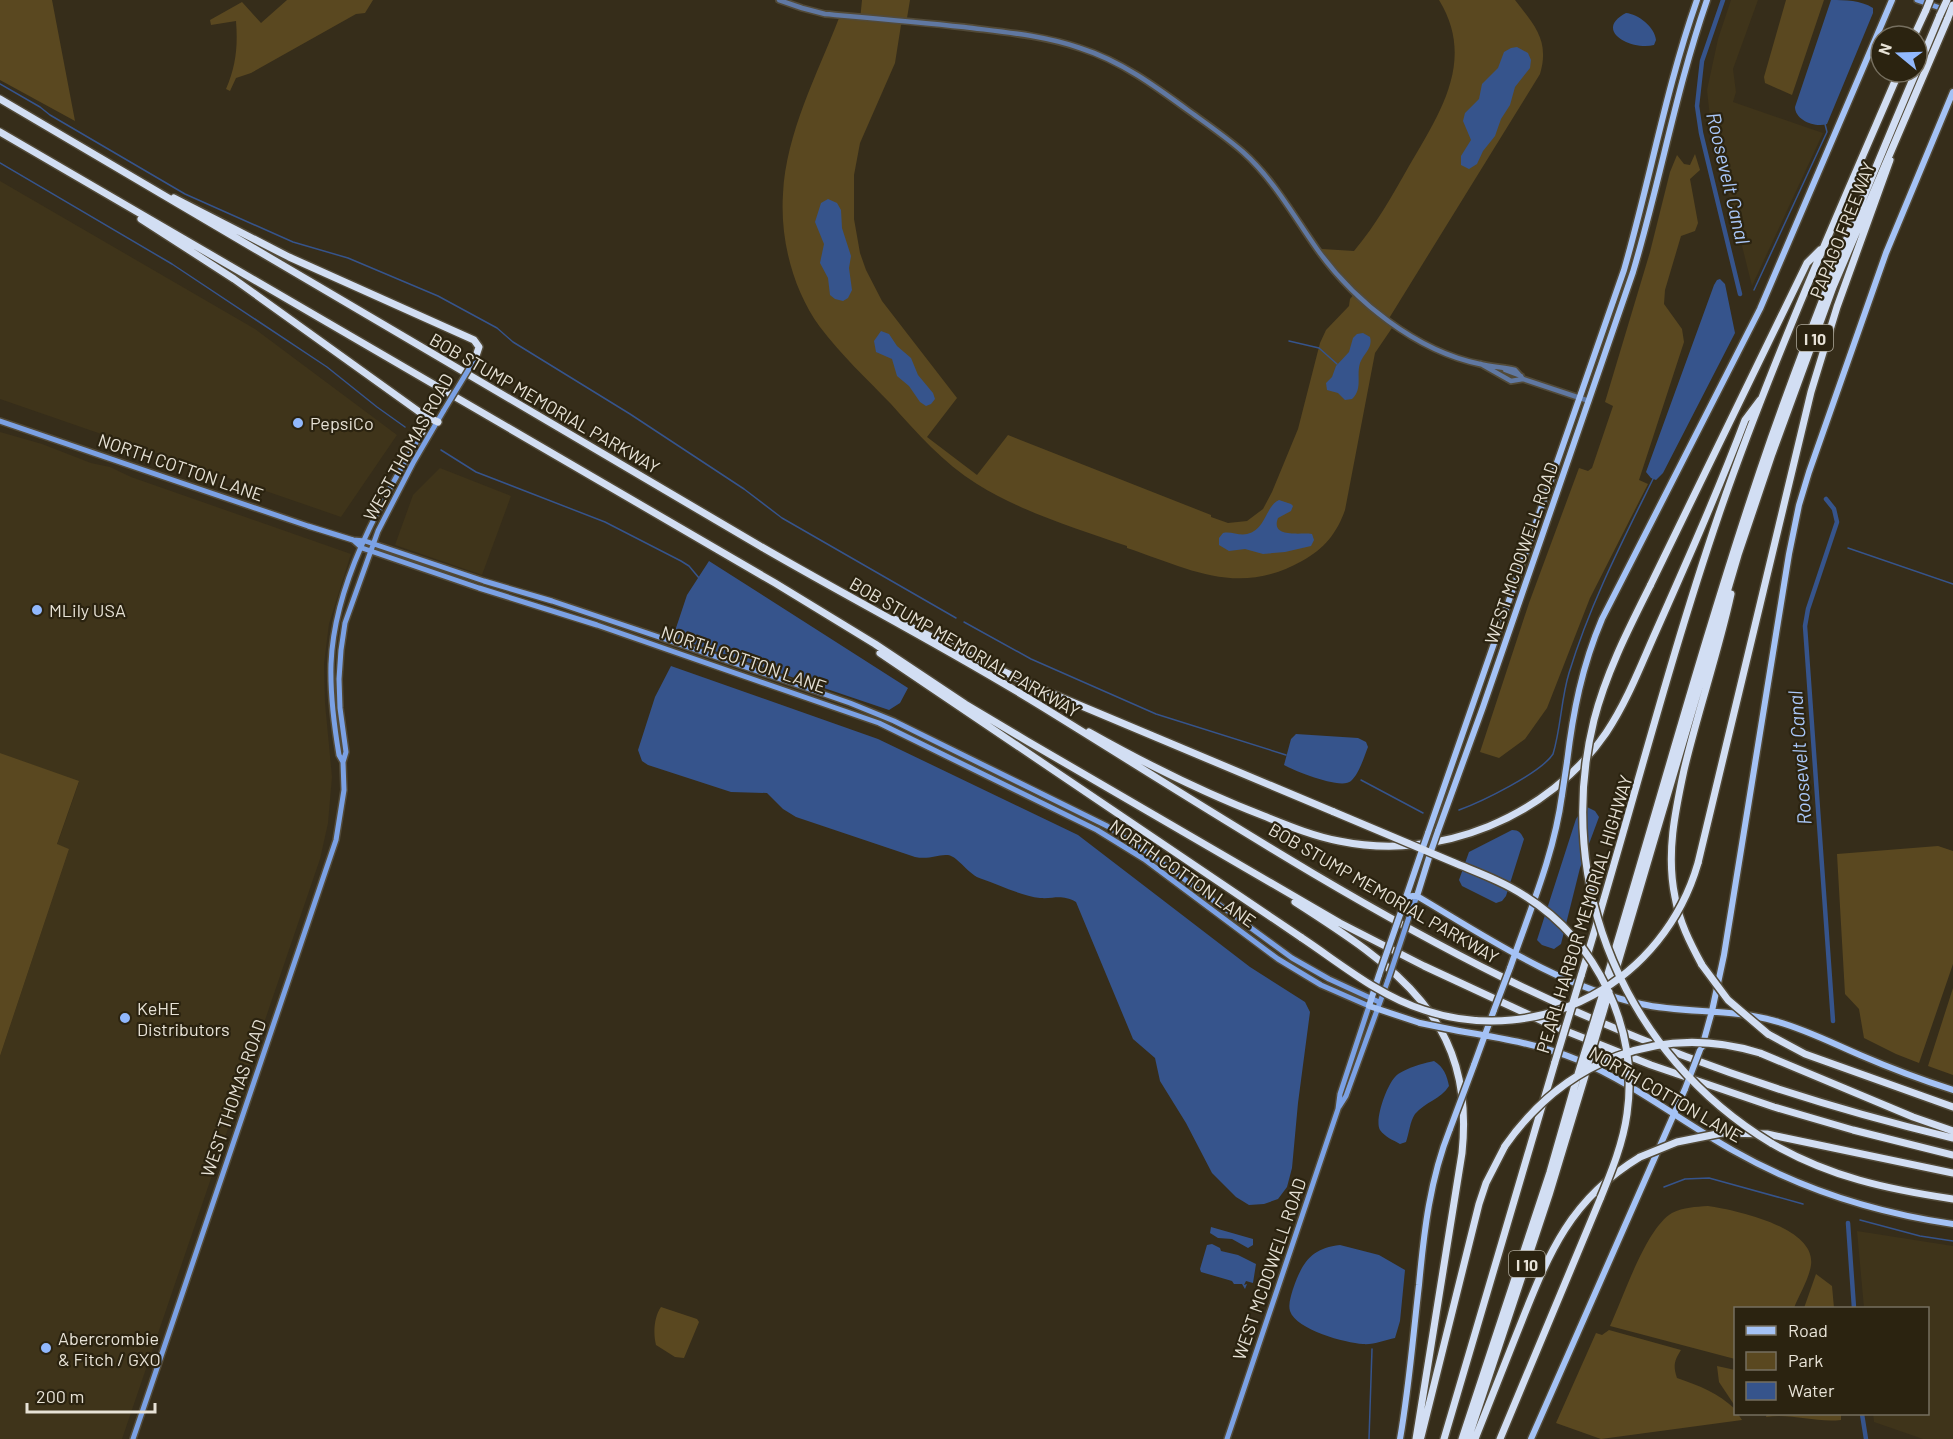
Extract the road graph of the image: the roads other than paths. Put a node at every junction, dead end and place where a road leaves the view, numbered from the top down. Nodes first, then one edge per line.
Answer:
1 (779, 0) edge
2 (1697, 0) edge
3 (1707, 0) edge
4 (1892, 0) edge
5 (1917, 0) edge
6 (1930, 0) edge
7 (1947, 0) edge
8 (1953, 5) edge
9 (1947, 15) edge
10 (1920, 24) edge
11 (1929, 48) edge
12 (1894, 84) edge
13 (1910, 84) edge
14 (1953, 92) edge
15 (0, 99) edge
16 (0, 132) edge
17 (1895, 140) junction
18 (100, 190) junction
19 (156, 190) junction
20 (1824, 246) junction
21 (475, 359) joint
22 (1581, 398) junction
23 (1760, 400) junction
24 (1589, 401) junction
25 (425, 416) junction
26 (0, 421) edge
27 (438, 422) junction
28 (422, 432) joint
29 (1744, 538) junction
30 (353, 540) junction
31 (365, 540) junction
32 (373, 543) junction
33 (362, 548) junction
34 (370, 551) junction
35 (448, 578) junction
36 (477, 579) junction
37 (878, 613) junction
38 (854, 633) junction
39 (1041, 706) junction
40 (343, 762) junction
41 (1228, 859) junction
42 (1417, 896) junction
43 (1404, 902) junction
44 (1515, 954) junction
45 (1607, 988) junction
46 (1371, 998) junction
47 (1379, 1002) junction
48 (1369, 1006) junction
49 (1377, 1009) junction
50 (1712, 1011) junction
51 (1484, 1035) junction
52 (1581, 1075) junction
53 (1953, 1090) edge
54 (1953, 1107) edge
55 (1338, 1108) junction
56 (1674, 1115) junction
57 (1953, 1131) edge
58 (1953, 1138) edge
59 (1953, 1155) edge
60 (1953, 1173) edge
61 (1953, 1199) edge
62 (1953, 1224) edge
63 (133, 1439) edge
64 (1227, 1439) edge
65 (1400, 1439) edge
66 (1418, 1439) edge
67 (1444, 1439) edge
68 (1462, 1439) edge
69 (1468, 1439) edge
70 (1475, 1439) edge
71 (1500, 1439) edge
72 (1531, 1439) edge

1 - 22 street
2 - 22 main road, WEST MCDOWELL ROAD
3 - 24 main road, WEST MCDOWELL ROAD
4 - 44 main road, bridge
5 - 9 main road
6 - 10 highway, bridge
7 - 9 highway, bridge
8 - 9 highway, PAPAGO FREEWAY / I 10, bridge
9 - 11 highway
9 - 17 highway, PAPAGO FREEWAY / I 10
12 - 20 highway, PAPAGO FREEWAY / I 10
13 - 45 highway
14 - 50 main road
15 - 19 highway, BOB STUMP MEMORIAL PARKWAY
16 - 18 highway
17 - 29 highway, PAPAGO FREEWAY / I 10
17 - 38 highway, bridge
18 - 25 highway
18 - 38 highway
19 - 21 highway
19 - 37 highway, BOB STUMP MEMORIAL PARKWAY
20 - 23 highway, PAPAGO FREEWAY / I 10
20 - 61 highway, bridge
21 - 27 main road, WEST THOMAS ROAD, bridge
22 - 24 street
22 - 43 main road, WEST MCDOWELL ROAD, bridge
23 - 39 highway
23 - 67 highway, PEARL HARBOR MEMORIAL HIGHWAY / I 10, bridge
24 - 42 main road, WEST MCDOWELL ROAD, bridge
25 - 27 highway
25 - 28 highway
26 - 30 main road, NORTH COTTON LANE
27 - 32 main road, WEST THOMAS ROAD
28 - 31 main road, WEST THOMAS ROAD
29 - 45 highway, I 10
29 - 54 highway, bridge
30 - 31 main road, NORTH COTTON LANE
30 - 33 main road, NORTH COTTON LANE
31 - 32 main road, NORTH COTTON LANE
31 - 33 main road, WEST THOMAS ROAD
32 - 34 main road, WEST THOMAS ROAD
32 - 36 main road, NORTH COTTON LANE
33 - 34 main road, NORTH COTTON LANE
33 - 40 main road, WEST THOMAS ROAD
34 - 35 main road, NORTH COTTON LANE
34 - 40 main road, WEST THOMAS ROAD
35 - 36 main road
35 - 48 main road, NORTH COTTON LANE
36 - 46 main road, NORTH COTTON LANE
37 - 39 highway, BOB STUMP MEMORIAL PARKWAY
37 - 71 highway, bridge
38 - 41 highway
39 - 58 highway, BOB STUMP MEMORIAL PARKWAY
40 - 63 main road, WEST THOMAS ROAD
41 - 59 highway
41 - 66 highway
42 - 43 main road
42 - 44 main road
42 - 47 main road, WEST MCDOWELL ROAD, bridge
43 - 46 main road, WEST MCDOWELL ROAD, bridge
44 - 50 main road
44 - 51 main road, bridge
45 - 52 highway, I 10, bridge
46 - 47 main road, NORTH COTTON LANE
46 - 48 main road, WEST MCDOWELL ROAD
47 - 49 main road, WEST MCDOWELL ROAD
48 - 49 main road, NORTH COTTON LANE
48 - 55 main road, WEST MCDOWELL ROAD
49 - 51 main road, NORTH COTTON LANE, bridge
49 - 55 main road, WEST MCDOWELL ROAD
50 - 53 main road
50 - 56 main road, bridge
51 - 56 main road, NORTH COTTON LANE
51 - 65 main road, bridge
52 - 68 highway
52 - 69 highway, I 10
55 - 64 main road, WEST MCDOWELL ROAD
56 - 62 main road, NORTH COTTON LANE
56 - 72 main road
57 - 66 highway, bridge
60 - 70 highway, bridge

